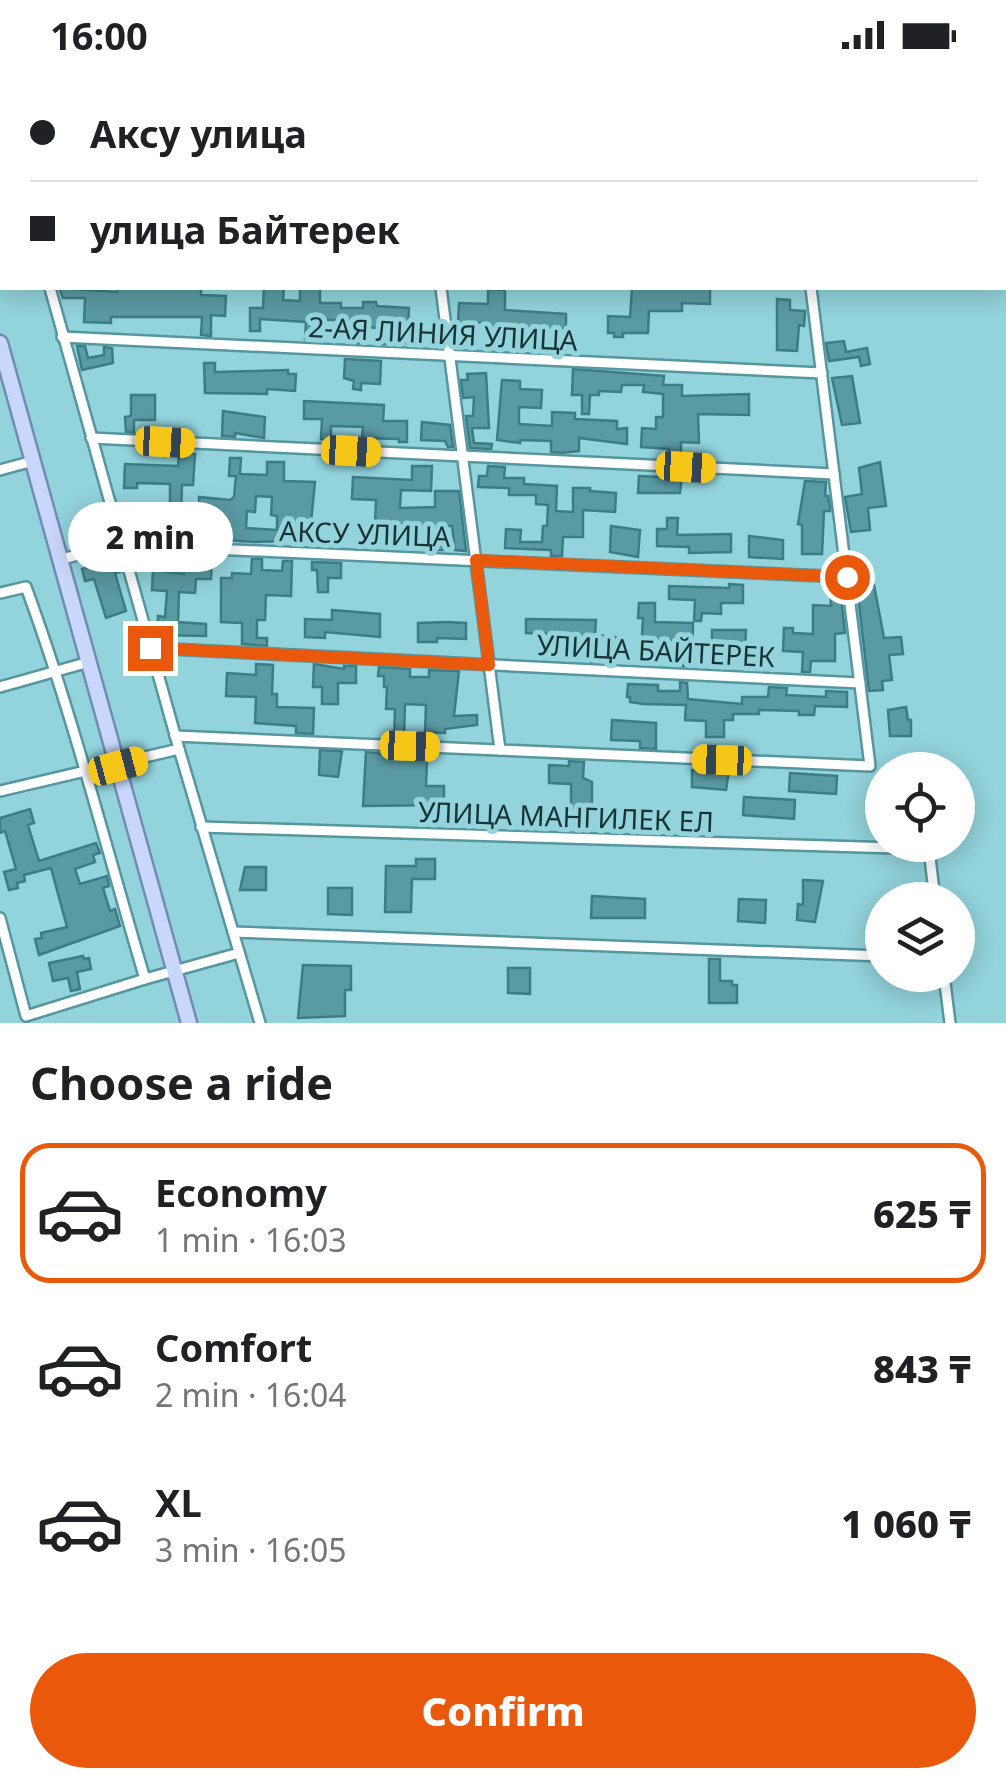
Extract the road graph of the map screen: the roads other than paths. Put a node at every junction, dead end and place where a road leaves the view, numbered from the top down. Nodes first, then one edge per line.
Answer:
1 (50, 290) edge
2 (440, 290) edge
3 (811, 290) edge
4 (62, 337) junction
5 (0, 343) edge
6 (449, 356) junction
7 (822, 373) junction
8 (90, 438) junction
9 (462, 456) junction
10 (33, 461) junction
11 (0, 470) edge
12 (834, 474) junction
13 (121, 545) junction
14 (60, 560) junction
15 (476, 560) junction
16 (847, 577) junction
17 (0, 593) edge
18 (150, 648) junction
19 (89, 662) junction
20 (489, 665) junction
21 (57, 672) junction
22 (860, 683) junction
23 (0, 687) edge
24 (175, 736) junction
25 (179, 749) junction
26 (500, 750) junction
27 (118, 766) junction
28 (83, 771) junction
29 (0, 791) edge
30 (201, 826) junction
31 (933, 882) edge
32 (0, 918) edge
33 (233, 932) junction
34 (239, 953) junction
35 (865, 955) edge
36 (174, 968) junction
37 (145, 979) junction
38 (946, 992) edge
39 (189, 1023) edge
40 (260, 1023) edge
41 (950, 1023) edge

1 - 4 street
2 - 6 street
3 - 7 street
4 - 6 street, 2-АЯ ЛИНИЯ УЛИЦА
4 - 8 street
5 - 10 main road
6 - 7 street, 2-АЯ ЛИНИЯ УЛИЦА
6 - 9 street
7 - 12 street
8 - 9 street
8 - 13 street
9 - 12 street
9 - 15 street
10 - 11 street
10 - 14 main road
12 - 16 street
13 - 14 street, АКСУ УЛИЦА
13 - 15 street, АКСУ УЛИЦА
13 - 18 street
14 - 19 main road
15 - 16 street, АКСУ УЛИЦА
15 - 20 street
16 - 22 street
17 - 21 street
18 - 20 street, УЛИЦА БАЙТЕРЕК
18 - 24 street
19 - 21 street
19 - 27 main road
20 - 22 street, УЛИЦА БАЙТЕРЕК
20 - 26 street
21 - 23 street
21 - 28 street
22 - 26 street
24 - 25 street
24 - 26 street
25 - 27 street
25 - 30 street
27 - 28 street
27 - 36 main road
28 - 29 street
28 - 37 street
30 - 31 street, УЛИЦА МАНГИЛЕК ЕЛ
30 - 33 street
32 - 37 street
33 - 34 street
33 - 35 street
34 - 36 street
34 - 40 street
36 - 37 street
36 - 39 main road
38 - 41 street

